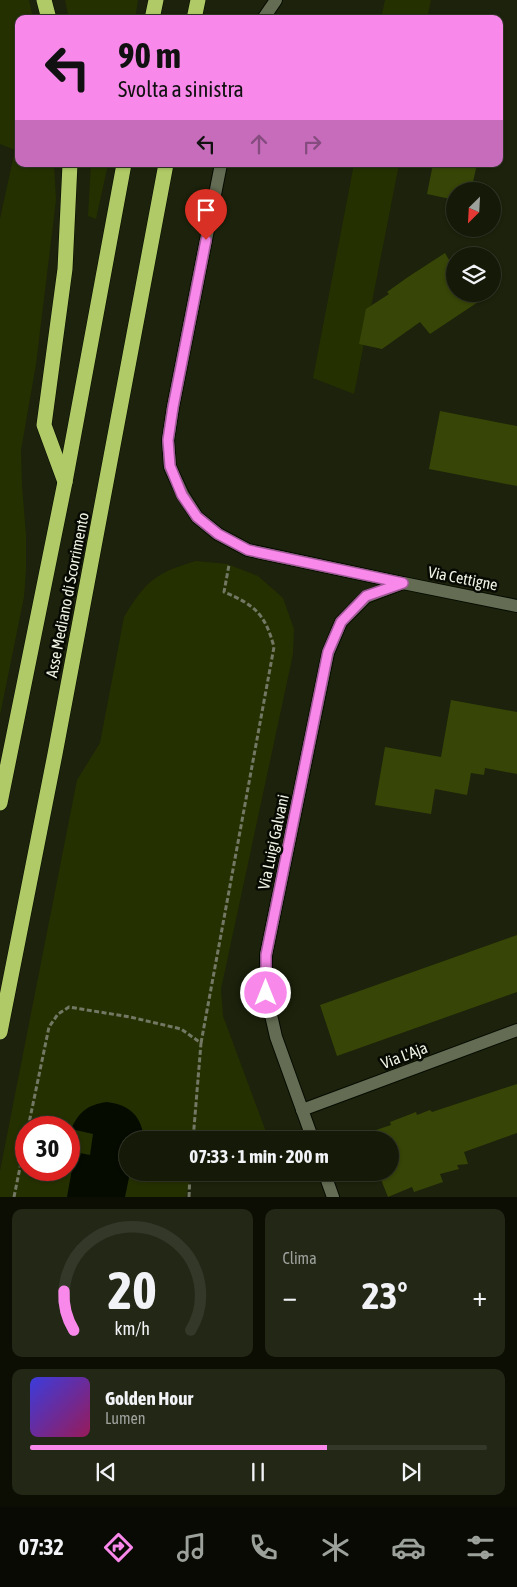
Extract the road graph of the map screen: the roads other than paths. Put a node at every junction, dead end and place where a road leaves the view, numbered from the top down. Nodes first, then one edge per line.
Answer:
1 (44, 0) edge
2 (156, 0) edge
3 (198, 0) edge
4 (276, 0) edge
5 (48, 15) edge
6 (153, 15) edge
7 (195, 15) edge
8 (267, 15) edge
9 (70, 167) edge
10 (123, 167) edge
11 (165, 167) edge
12 (220, 167) edge
13 (65, 482) junction
14 (403, 583) junction
15 (517, 606) edge
16 (0, 803) edge
17 (517, 1030) edge
18 (0, 1032) edge
19 (302, 1110) junction
20 (310, 1131) edge
21 (327, 1181) edge
22 (333, 1197) edge

1 - 5 highway
2 - 6 highway
3 - 7 highway
4 - 8 street
9 - 13 highway
10 - 13 highway, Asse Mediano di Scorrimento
11 - 18 highway, Asse Mediano di Scorrimento
12 - 14 street, Via Cettigne
13 - 16 highway, Asse Mediano di Scorrimento
14 - 15 street, Via Cettigne
14 - 19 street, Via Luigi Galvani
17 - 19 street, Via L'Aja
19 - 20 street, Via Luigi Galvani
21 - 22 street

